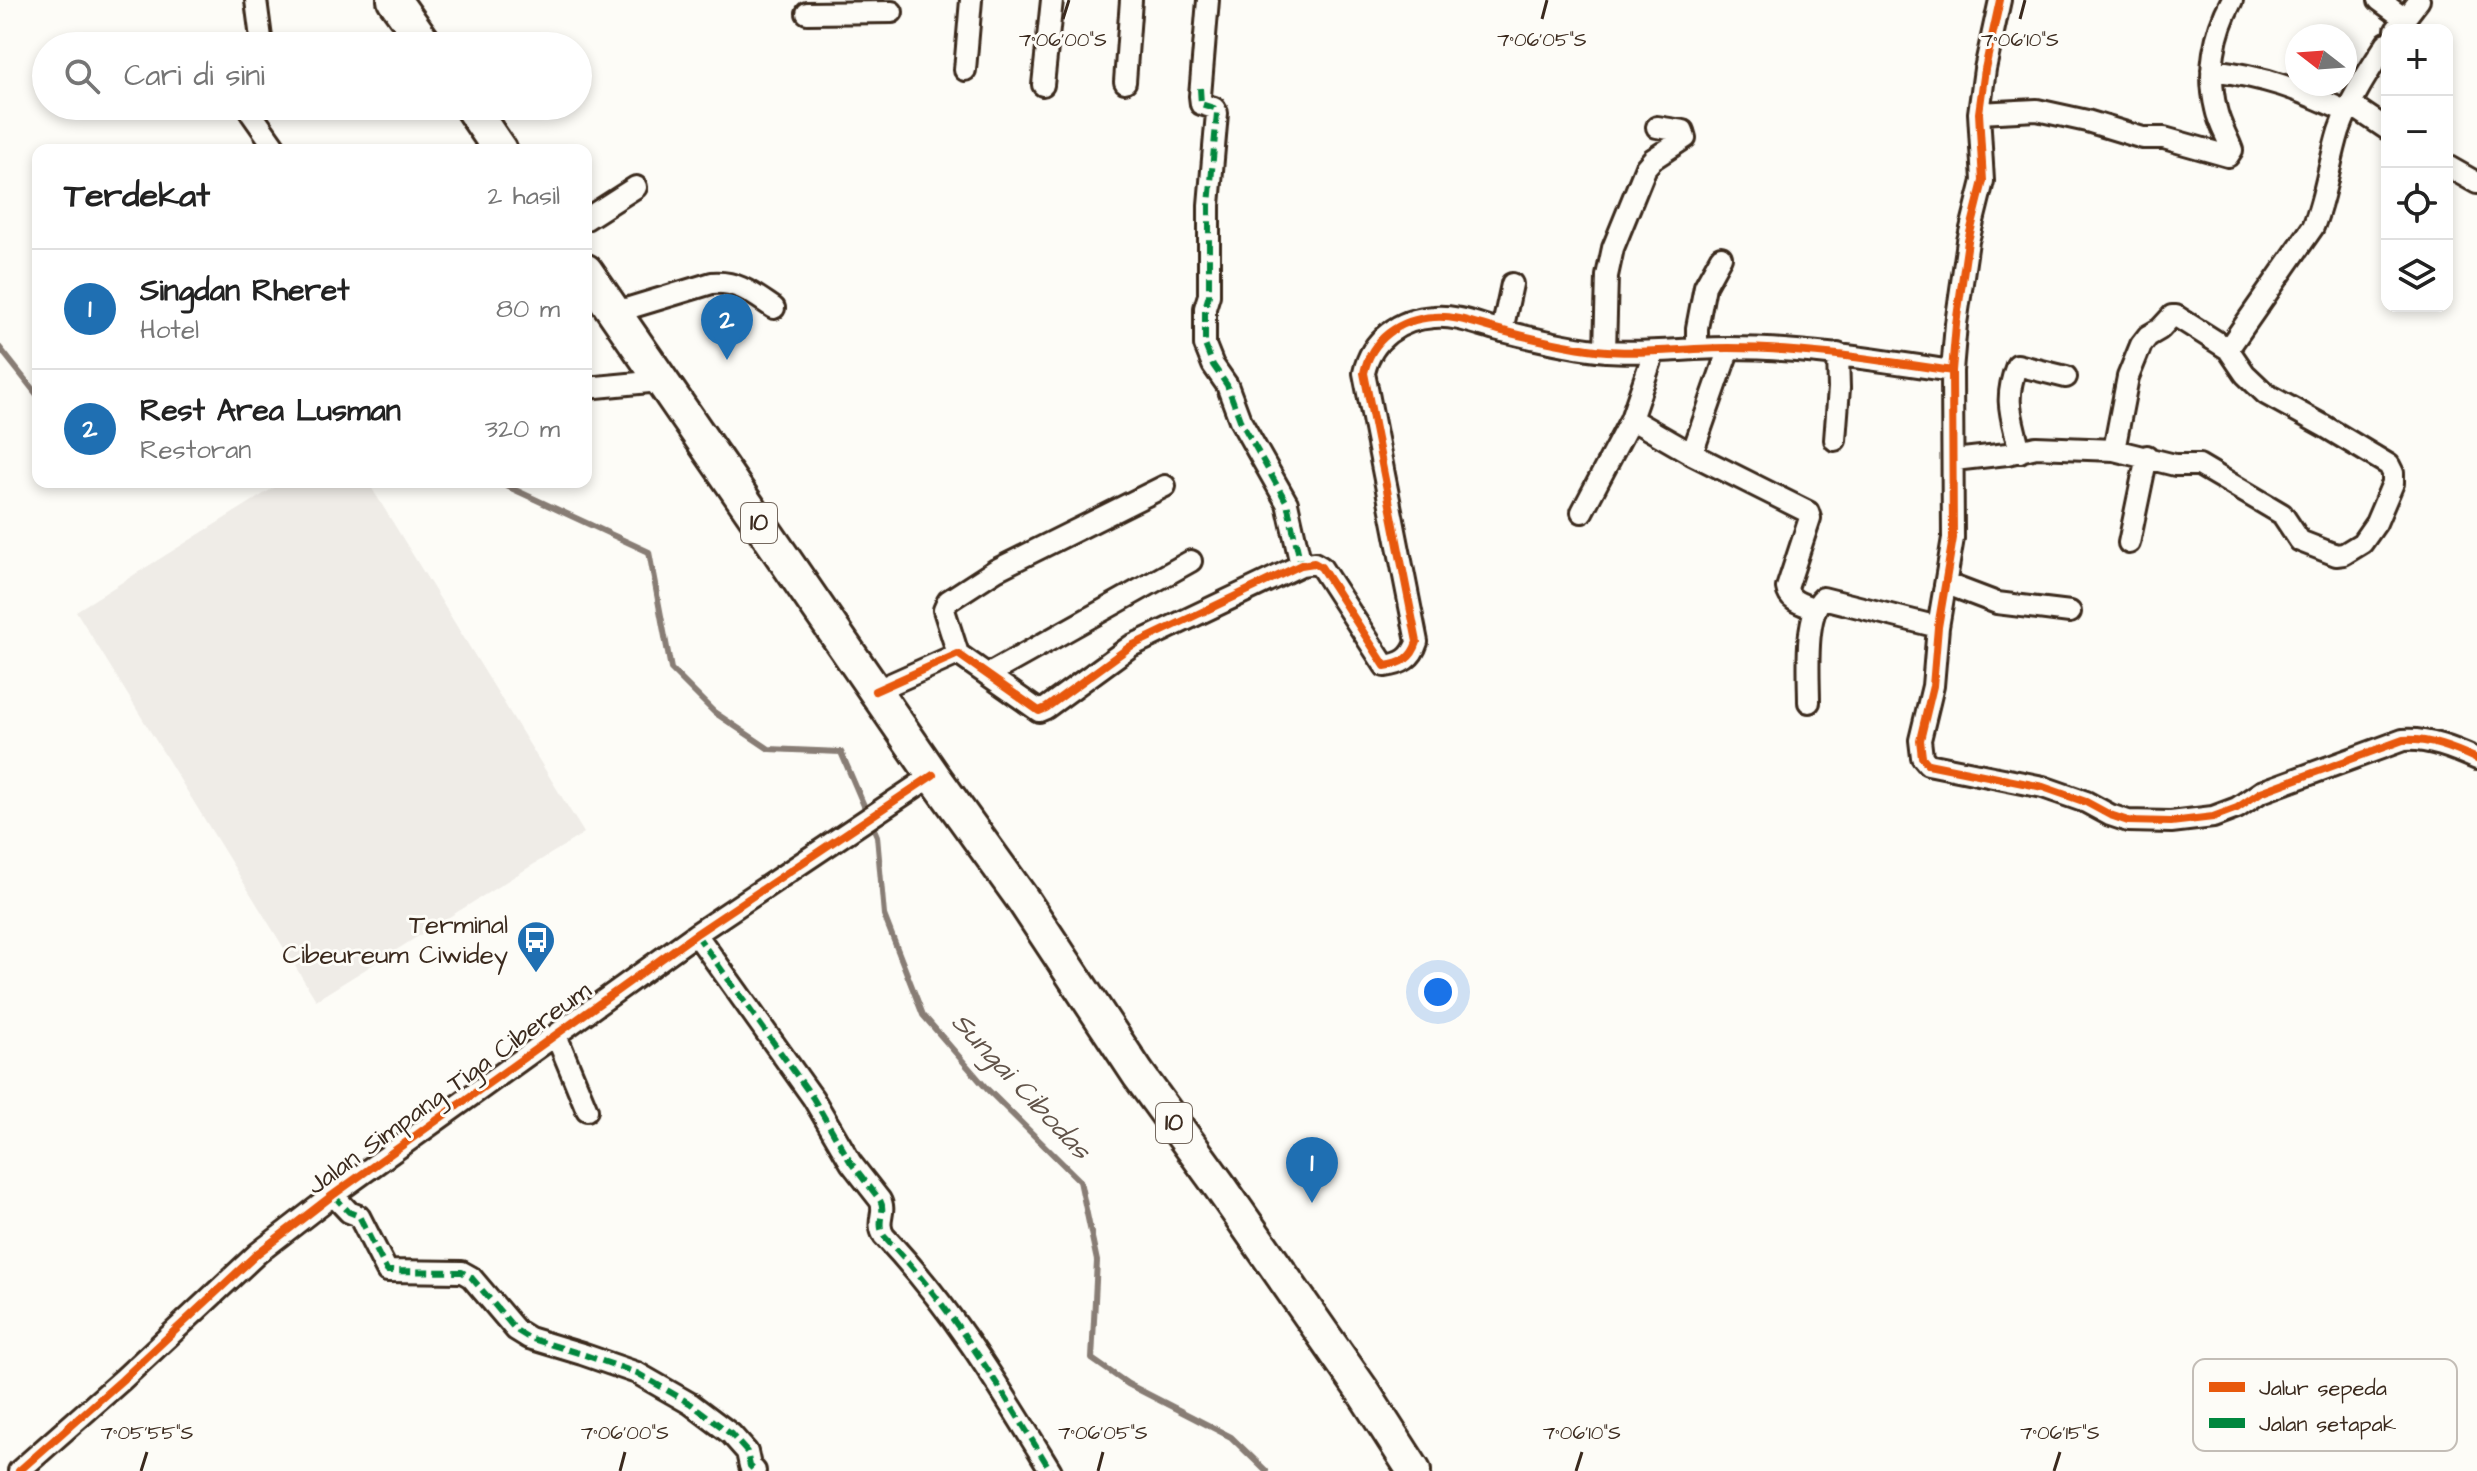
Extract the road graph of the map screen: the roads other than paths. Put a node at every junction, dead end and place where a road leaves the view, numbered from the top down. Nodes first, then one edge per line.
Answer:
1 (256, 0) edge
2 (394, 0) edge
3 (971, 0) edge
4 (1052, 0) edge
5 (1131, 0) edge
6 (1208, 0) edge
7 (2000, 0) edge
8 (2232, 0) edge
9 (2379, 0) edge
10 (2419, 0) edge
11 (893, 6) edge
12 (807, 13) dead end
13 (2400, 24) edge
14 (260, 32) edge
15 (417, 32) edge
16 (891, 33) dead end
17 (2381, 53) edge
18 (965, 70) dead end
19 (2212, 70) junction
20 (1125, 82) dead end
21 (1043, 85) dead end
22 (2348, 108) junction
23 (1979, 113) junction
24 (256, 120) edge
25 (480, 120) edge
26 (2381, 126) edge
27 (1657, 127) dead end
28 (273, 144) edge
29 (496, 144) edge
30 (2451, 168) edge
31 (2477, 183) edge
32 (636, 187) dead end
33 (592, 215) edge
34 (1721, 257) dead end
35 (592, 279) edge
36 (1512, 284) dead end
37 (774, 308) dead end
38 (616, 312) junction
39 (1502, 331) junction
40 (1729, 348) junction
41 (1697, 349) junction
42 (2228, 349) junction
43 (1605, 351) junction
44 (1654, 352) junction
45 (1838, 354) junction
46 (1952, 371) junction
47 (2066, 377) dead end
48 (660, 381) junction
49 (592, 387) edge
50 (1631, 419) junction
51 (1835, 440) dead end
52 (2114, 450) junction
53 (2020, 452) junction
54 (1692, 454) junction
55 (2147, 456) junction
56 (1954, 460) junction
57 (1165, 486) dead end
58 (1582, 512) dead end
59 (2129, 543) dead end
60 (1191, 561) dead end
61 (1301, 565) junction
62 (1947, 584) junction
63 (1815, 609) junction
64 (2070, 612) dead end
65 (1938, 627) junction
66 (958, 654) junction
67 (989, 674) junction
68 (875, 691) junction
69 (1809, 702) dead end
70 (2477, 759) edge
71 (933, 775) junction
72 (696, 934) junction
73 (556, 1035) junction
74 (587, 1110) dead end
75 (333, 1195) junction
76 (19, 1471) edge
77 (755, 1471) edge
78 (1051, 1471) edge
79 (1414, 1471) edge

1 - 14 street
2 - 15 highway
3 - 18 street
4 - 21 street
5 - 20 street
6 - 61 street
7 - 23 street
8 - 19 street
9 - 13 street
10 - 13 street
11 - 12 street
11 - 16 street
17 - 22 street
19 - 22 street
19 - 23 street
22 - 26 street
22 - 42 street
23 - 46 street
24 - 28 street
25 - 29 highway
27 - 43 street
30 - 31 street
32 - 33 street
34 - 41 street
35 - 38 highway, 10
36 - 39 street
37 - 38 street
38 - 48 highway, 10
39 - 43 street
39 - 61 street
40 - 41 street
40 - 45 street
40 - 54 street
41 - 44 street
42 - 52 street
42 - 55 street
43 - 44 street
44 - 50 street
45 - 46 street
45 - 51 street
46 - 56 street
47 - 53 street
48 - 49 street
48 - 68 highway, 10
50 - 54 street
50 - 58 street
52 - 53 street
52 - 55 street
53 - 56 street
54 - 63 street
55 - 59 street
56 - 62 street
57 - 66 street
60 - 67 street
61 - 67 street
62 - 64 street
62 - 65 street
63 - 65 street
63 - 69 street
65 - 70 street
66 - 67 street
66 - 68 street
68 - 71 highway, 10
71 - 72 street, Jalan Simpang Tiga Cibereum
71 - 79 highway, 10
72 - 73 street, Jalan Simpang Tiga Cibereum
72 - 78 street
73 - 74 street
73 - 75 street, Jalan Simpang Tiga Cibereum
75 - 76 street, Jalan Simpang Tiga Cibereum
75 - 77 street

